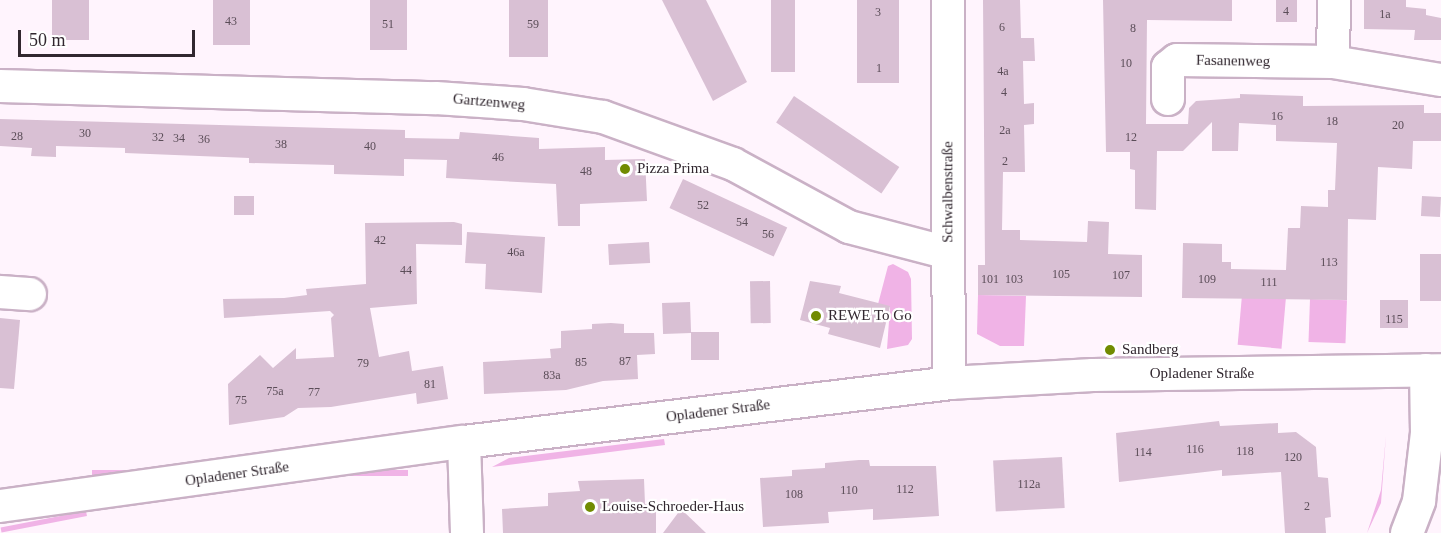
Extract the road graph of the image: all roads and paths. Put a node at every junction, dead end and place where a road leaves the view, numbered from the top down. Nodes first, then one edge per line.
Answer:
1 (948, 0) edge
2 (1334, 0) edge
3 (1333, 62) junction
4 (1441, 80) edge
5 (0, 86) edge
6 (1168, 99) dead end
7 (948, 253) junction
8 (1434, 370) edge
9 (949, 383) junction
10 (464, 442) junction
11 (0, 506) edge
12 (467, 533) edge
13 (1407, 533) edge

1 - 7 street, Schwalbenstraße
2 - 3 street
3 - 4 street, Fasanenweg
3 - 6 street, Fasanenweg
5 - 7 street, Gartzenweg
7 - 9 street, Schwalbenstraße
8 - 9 street, Opladener Straße
8 - 13 street
9 - 10 street, Opladener Straße
10 - 11 street, Opladener Straße
10 - 12 street

